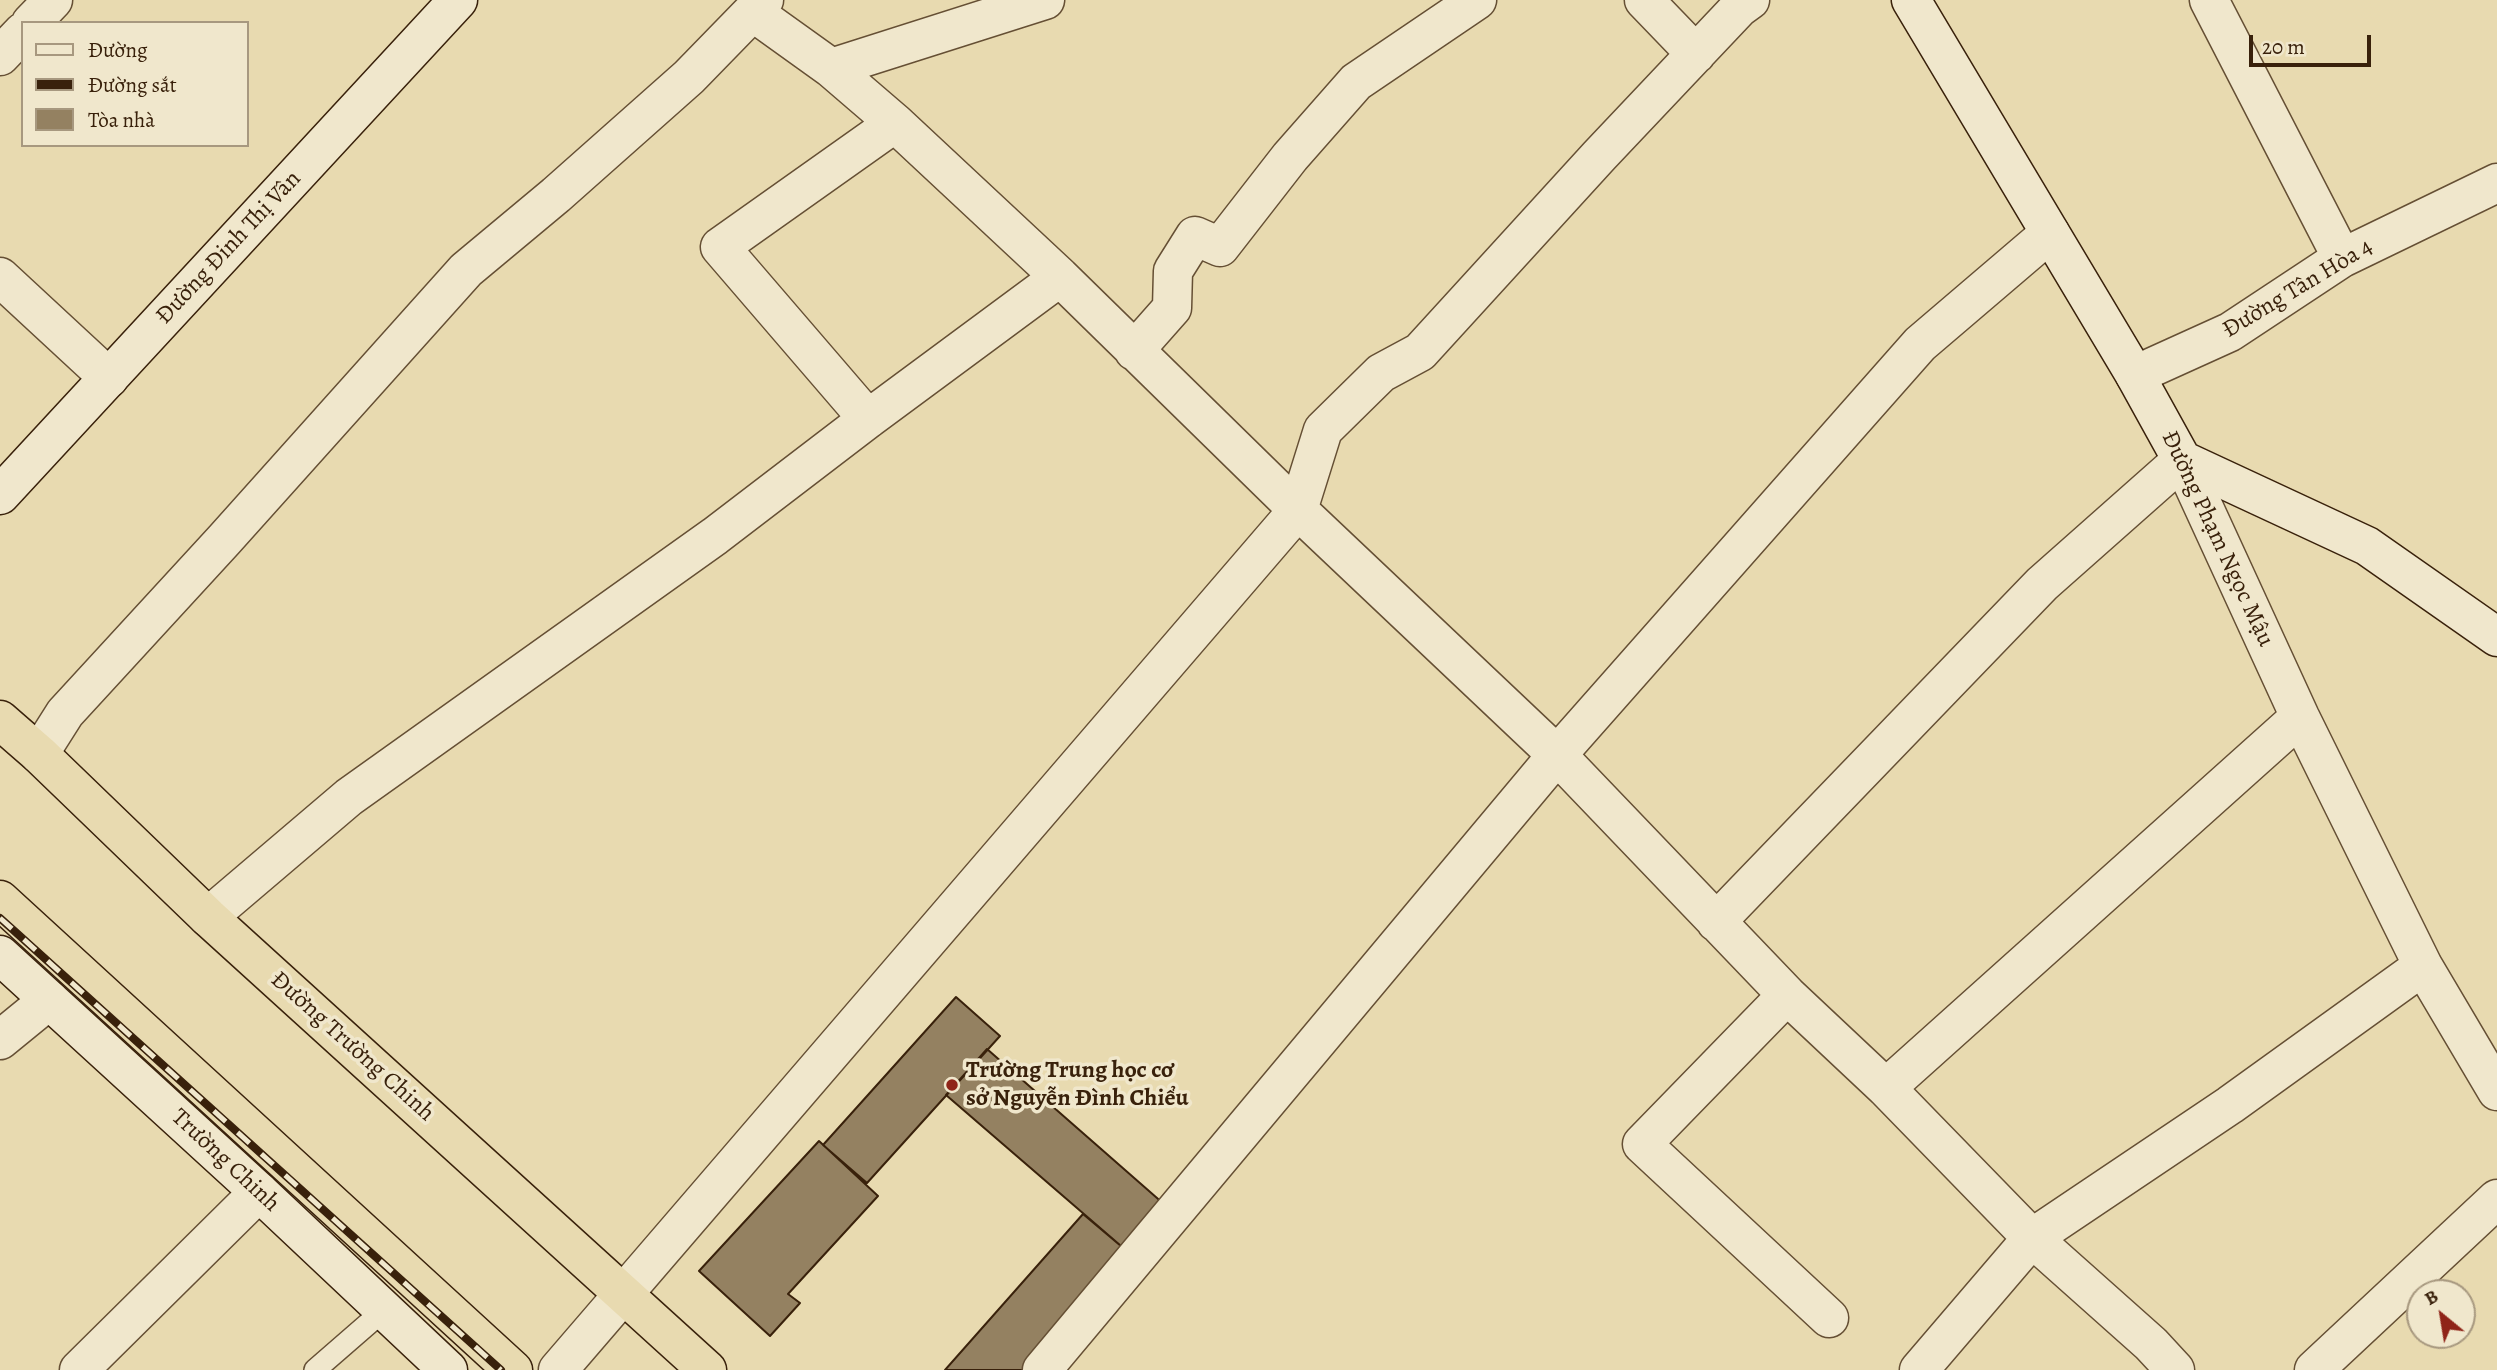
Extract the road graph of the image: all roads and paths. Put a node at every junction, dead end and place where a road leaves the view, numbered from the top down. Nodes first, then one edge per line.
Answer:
1 (53, 0) edge
2 (458, 0) edge
3 (1045, 0) edge
4 (1477, 0) edge
5 (1750, 0) edge
6 (1911, 0) edge
7 (2209, 0) edge
8 (1653, 3) edge
9 (759, 6) edge
10 (33, 21) edge
11 (21, 34) edge
12 (1696, 54) junction
13 (0, 56) edge
14 (831, 68) junction
15 (895, 123) junction
16 (2497, 183) edge
17 (2050, 233) junction
18 (2342, 258) junction
19 (0, 277) edge
20 (1060, 277) junction
21 (1134, 351) junction
22 (2135, 375) junction
23 (109, 378) junction
24 (867, 419) junction
25 (2182, 460) junction
26 (0, 495) edge
27 (1298, 510) junction
28 (2497, 637) edge
29 (2300, 717) junction
30 (0, 720) edge
31 (39, 754) junction
32 (1557, 755) junction
33 (0, 900) edge
34 (208, 917) junction
35 (1716, 922) junction
36 (0, 955) edge
37 (2423, 966) junction
38 (1787, 995) junction
39 (49, 1000) junction
40 (0, 1040) edge
41 (1886, 1088) junction
42 (2497, 1091) edge
43 (259, 1192) junction
44 (2497, 1199) edge
45 (2032, 1238) junction
46 (625, 1295) junction
47 (384, 1310) junction
48 (1829, 1318) dead end
49 (79, 1370) edge
50 (315, 1370) edge
51 (448, 1370) edge
52 (513, 1370) edge
53 (558, 1370) edge
54 (708, 1370) edge
55 (1042, 1370) edge
56 (1919, 1370) edge
57 (2175, 1370) edge
58 (2314, 1370) edge

1 - 10 street
2 - 23 street, Đường Đinh Thị Vân
3 - 14 street
4 - 21 street
5 - 12 street
6 - 17 street, Đường Phạm Ngọc Mậu
7 - 18 street
8 - 12 street
9 - 14 street
9 - 31 street
11 - 13 street
12 - 27 street
14 - 15 street
15 - 20 street
15 - 24 street
16 - 18 street, Đường Tân Hòa 4
17 - 22 street, Đường Phạm Ngọc Mậu
17 - 32 street
18 - 22 street, Đường Tân Hòa 4
19 - 23 street
20 - 21 street
20 - 24 street
21 - 27 street
22 - 25 street, Đường Phạm Ngọc Mậu
23 - 26 street, Đường Đinh Thị Vân
24 - 34 street
25 - 28 street
25 - 29 street, Đường Phạm Ngọc Mậu
25 - 35 street
27 - 32 street
27 - 46 street
29 - 37 street, Đường Phạm Ngọc Mậu
29 - 41 street
30 - 31 highway, Đường Trường Chinh
31 - 34 highway, Đường Trường Chinh
32 - 35 street
32 - 55 street
33 - 52 highway
34 - 46 highway, Đường Trường Chinh
35 - 38 street
36 - 39 street, Trường Chinh
37 - 42 street, Đường Phạm Ngọc Mậu
37 - 45 street
38 - 41 street
38 - 48 street
39 - 40 street
39 - 43 street, Trường Chinh
41 - 45 street
43 - 47 street, Trường Chinh
43 - 49 street
44 - 58 street
45 - 56 street
45 - 57 street
46 - 53 street
46 - 54 highway, Đường Trường Chinh
47 - 50 lane
47 - 51 street, Trường Chinh

